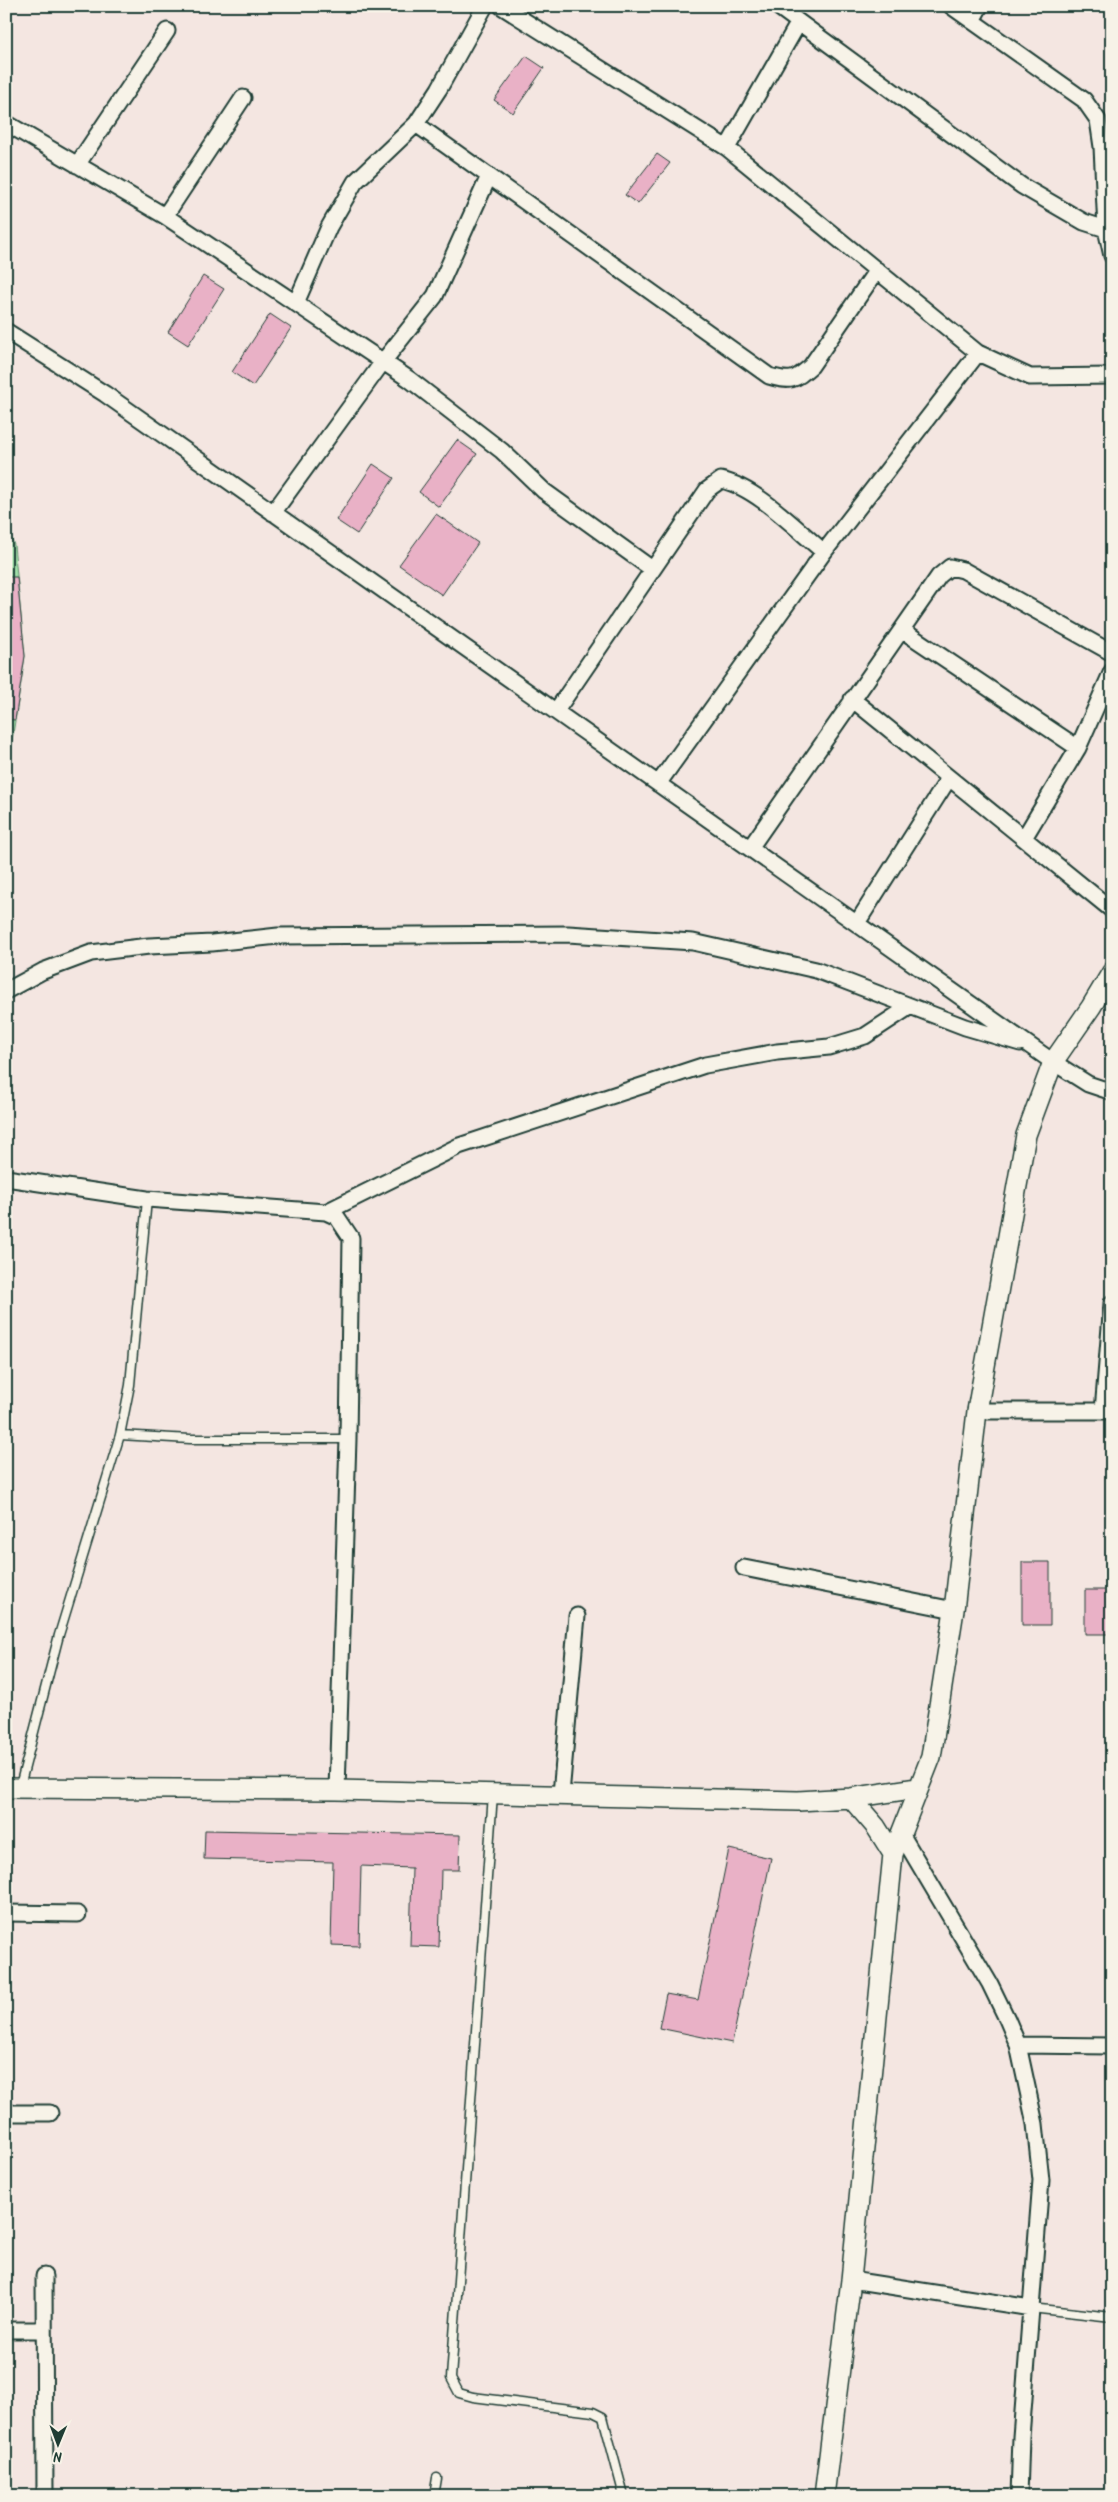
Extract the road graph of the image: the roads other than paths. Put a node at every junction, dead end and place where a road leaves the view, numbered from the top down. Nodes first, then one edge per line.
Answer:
1 (485, 6) edge
2 (501, 6) edge
3 (777, 6) edge
4 (951, 6) edge
5 (980, 6) edge
6 (972, 21) junction
7 (799, 22) junction
8 (167, 31) dead end
9 (243, 98) dead end
10 (6, 123) edge
11 (416, 124) junction
12 (727, 148) junction
13 (77, 165) junction
14 (489, 176) junction
15 (165, 216) junction
16 (1106, 229) junction
17 (1112, 256) edge
18 (877, 270) junction
19 (296, 302) junction
20 (6, 331) edge
21 (978, 353) junction
22 (382, 363) junction
23 (1112, 376) edge
24 (273, 513) junction
25 (824, 552) junction
26 (652, 569) junction
27 (902, 630) junction
28 (1112, 653) edge
29 (1112, 671) edge
30 (852, 699) junction
31 (556, 712) junction
32 (1078, 748) junction
33 (949, 778) junction
34 (658, 784) junction
35 (1024, 838) junction
36 (750, 848) junction
37 (1112, 910) edge
38 (857, 924) junction
39 (1112, 972) edge
40 (6, 991) edge
41 (909, 1007) junction
42 (1034, 1047) junction
43 (1054, 1062) junction
44 (1112, 1092) edge
45 (6, 1178) edge
46 (147, 1199) junction
47 (326, 1212) junction
48 (1112, 1303) edge
49 (978, 1411) junction
50 (1107, 1411) edge
51 (120, 1435) junction
52 (348, 1438) junction
53 (744, 1568) dead end
54 (954, 1610) junction
55 (577, 1616) dead end
56 (13, 1788) edge
57 (917, 1788) junction
58 (337, 1790) junction
59 (493, 1793) junction
60 (561, 1794) junction
61 (851, 1798) junction
62 (900, 1832) junction
63 (892, 1854) junction
64 (6, 1914) edge
65 (78, 1914) dead end
66 (1018, 2044) junction
67 (1112, 2046) edge
68 (6, 2113) edge
69 (50, 2113) dead end
70 (44, 2276) dead end
71 (851, 2280) junction
72 (1031, 2308) junction
73 (1112, 2317) edge
74 (6, 2330) edge
75 (44, 2330) junction
76 (436, 2478) dead end
77 (45, 2496) edge
78 (434, 2496) edge
79 (624, 2496) edge
80 (824, 2496) edge
81 (1019, 2496) edge

1 - 11 street
2 - 12 street
3 - 7 street
4 - 6 street
5 - 6 street
6 - 16 street
7 - 12 street
7 - 16 street
8 - 13 street
9 - 15 street
10 - 13 street
11 - 14 street
11 - 19 street
12 - 18 street
13 - 15 street
14 - 18 street
14 - 22 street
15 - 19 street
16 - 17 street
18 - 21 street
19 - 22 street
20 - 24 street
21 - 23 street
21 - 25 street
22 - 24 street
22 - 26 street
24 - 31 street
25 - 26 street
25 - 34 street
26 - 31 street
27 - 28 street
27 - 30 street
27 - 32 street
29 - 32 street
30 - 33 street
30 - 36 street
31 - 34 street
32 - 35 street
33 - 35 street
33 - 38 street
34 - 36 street
35 - 37 street
36 - 38 street
38 - 42 street
39 - 43 street
40 - 41 street
41 - 42 street
41 - 47 street
42 - 43 street
43 - 44 street
43 - 49 street
45 - 46 street
46 - 47 street
46 - 51 lane
47 - 52 street
48 - 50 street
49 - 50 street
49 - 54 street
51 - 52 lane
51 - 56 lane
52 - 58 street
53 - 54 street
54 - 57 street
55 - 60 street
56 - 58 street
57 - 61 street
57 - 62 street
58 - 59 street
59 - 60 street
59 - 79 lane
60 - 61 street
61 - 63 street
62 - 63 street
62 - 66 street
63 - 71 street
64 - 65 street
66 - 67 street
66 - 72 street
68 - 69 street
70 - 75 street
71 - 72 street
71 - 80 street
72 - 73 lane
72 - 81 street
74 - 75 street
75 - 77 street
76 - 78 lane

